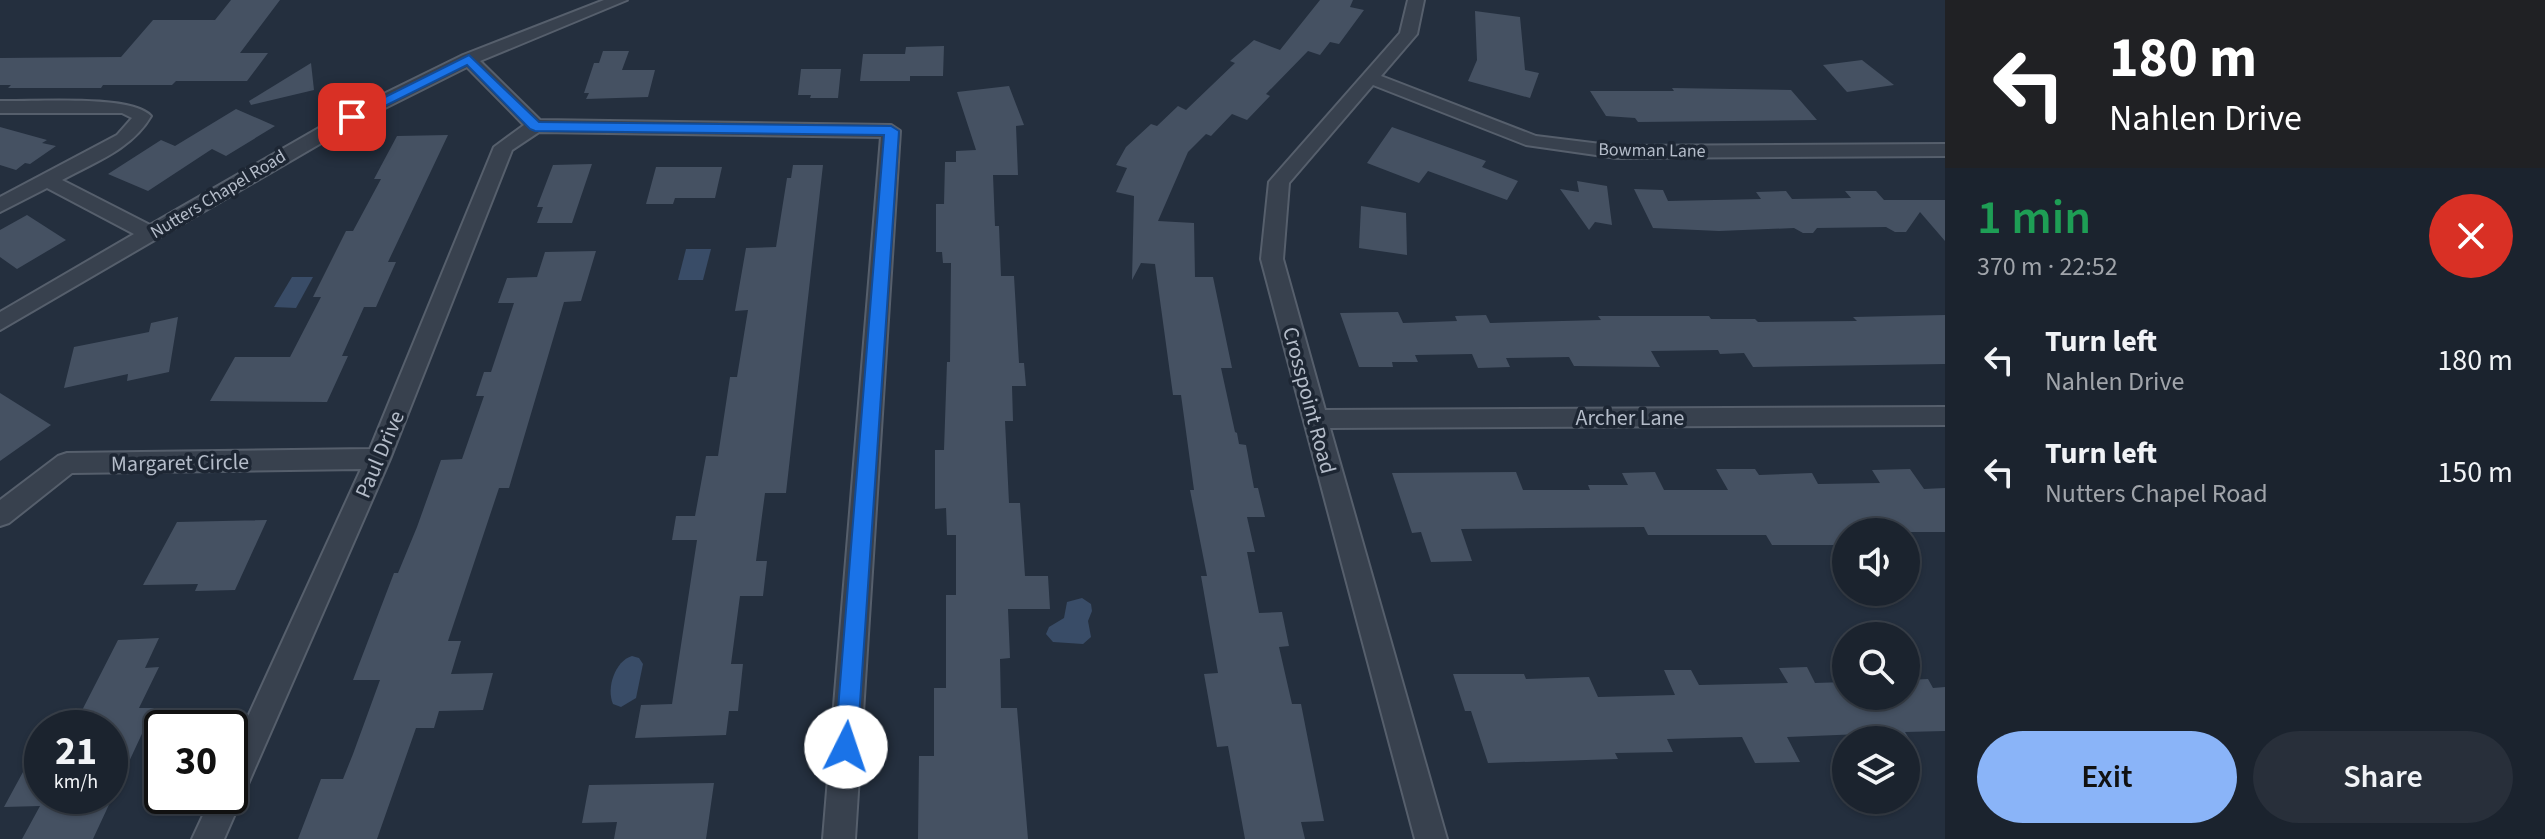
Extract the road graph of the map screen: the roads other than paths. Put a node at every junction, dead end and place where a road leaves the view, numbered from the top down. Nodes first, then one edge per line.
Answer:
1 (619, 0) edge
2 (1416, 0) edge
3 (469, 59) junction
4 (1371, 78) junction
5 (0, 107) edge
6 (535, 126) junction
7 (1945, 150) edge
8 (49, 181) junction
9 (0, 205) edge
10 (150, 234) junction
11 (0, 322) edge
12 (1945, 416) edge
13 (1316, 419) junction
14 (378, 459) junction
15 (0, 515) edge
16 (248, 750) edge
17 (219, 814) edge
18 (208, 839) edge
19 (839, 839) edge
20 (1431, 839) edge

1 - 3 street, Nutters Chapel Road
2 - 4 street, Crosspoint Road
3 - 6 street
3 - 10 street, Nutters Chapel Road
4 - 7 street, Bowman Lane
4 - 13 street, Crosspoint Road
5 - 8 street
6 - 14 street, Paul Drive
6 - 19 street
8 - 9 street
8 - 10 street
10 - 11 street, Nutters Chapel Road
12 - 13 street, Archer Lane
13 - 20 street, Crosspoint Road
14 - 15 street, Margaret Circle
14 - 16 street, Paul Drive
17 - 18 street, Paul Drive

